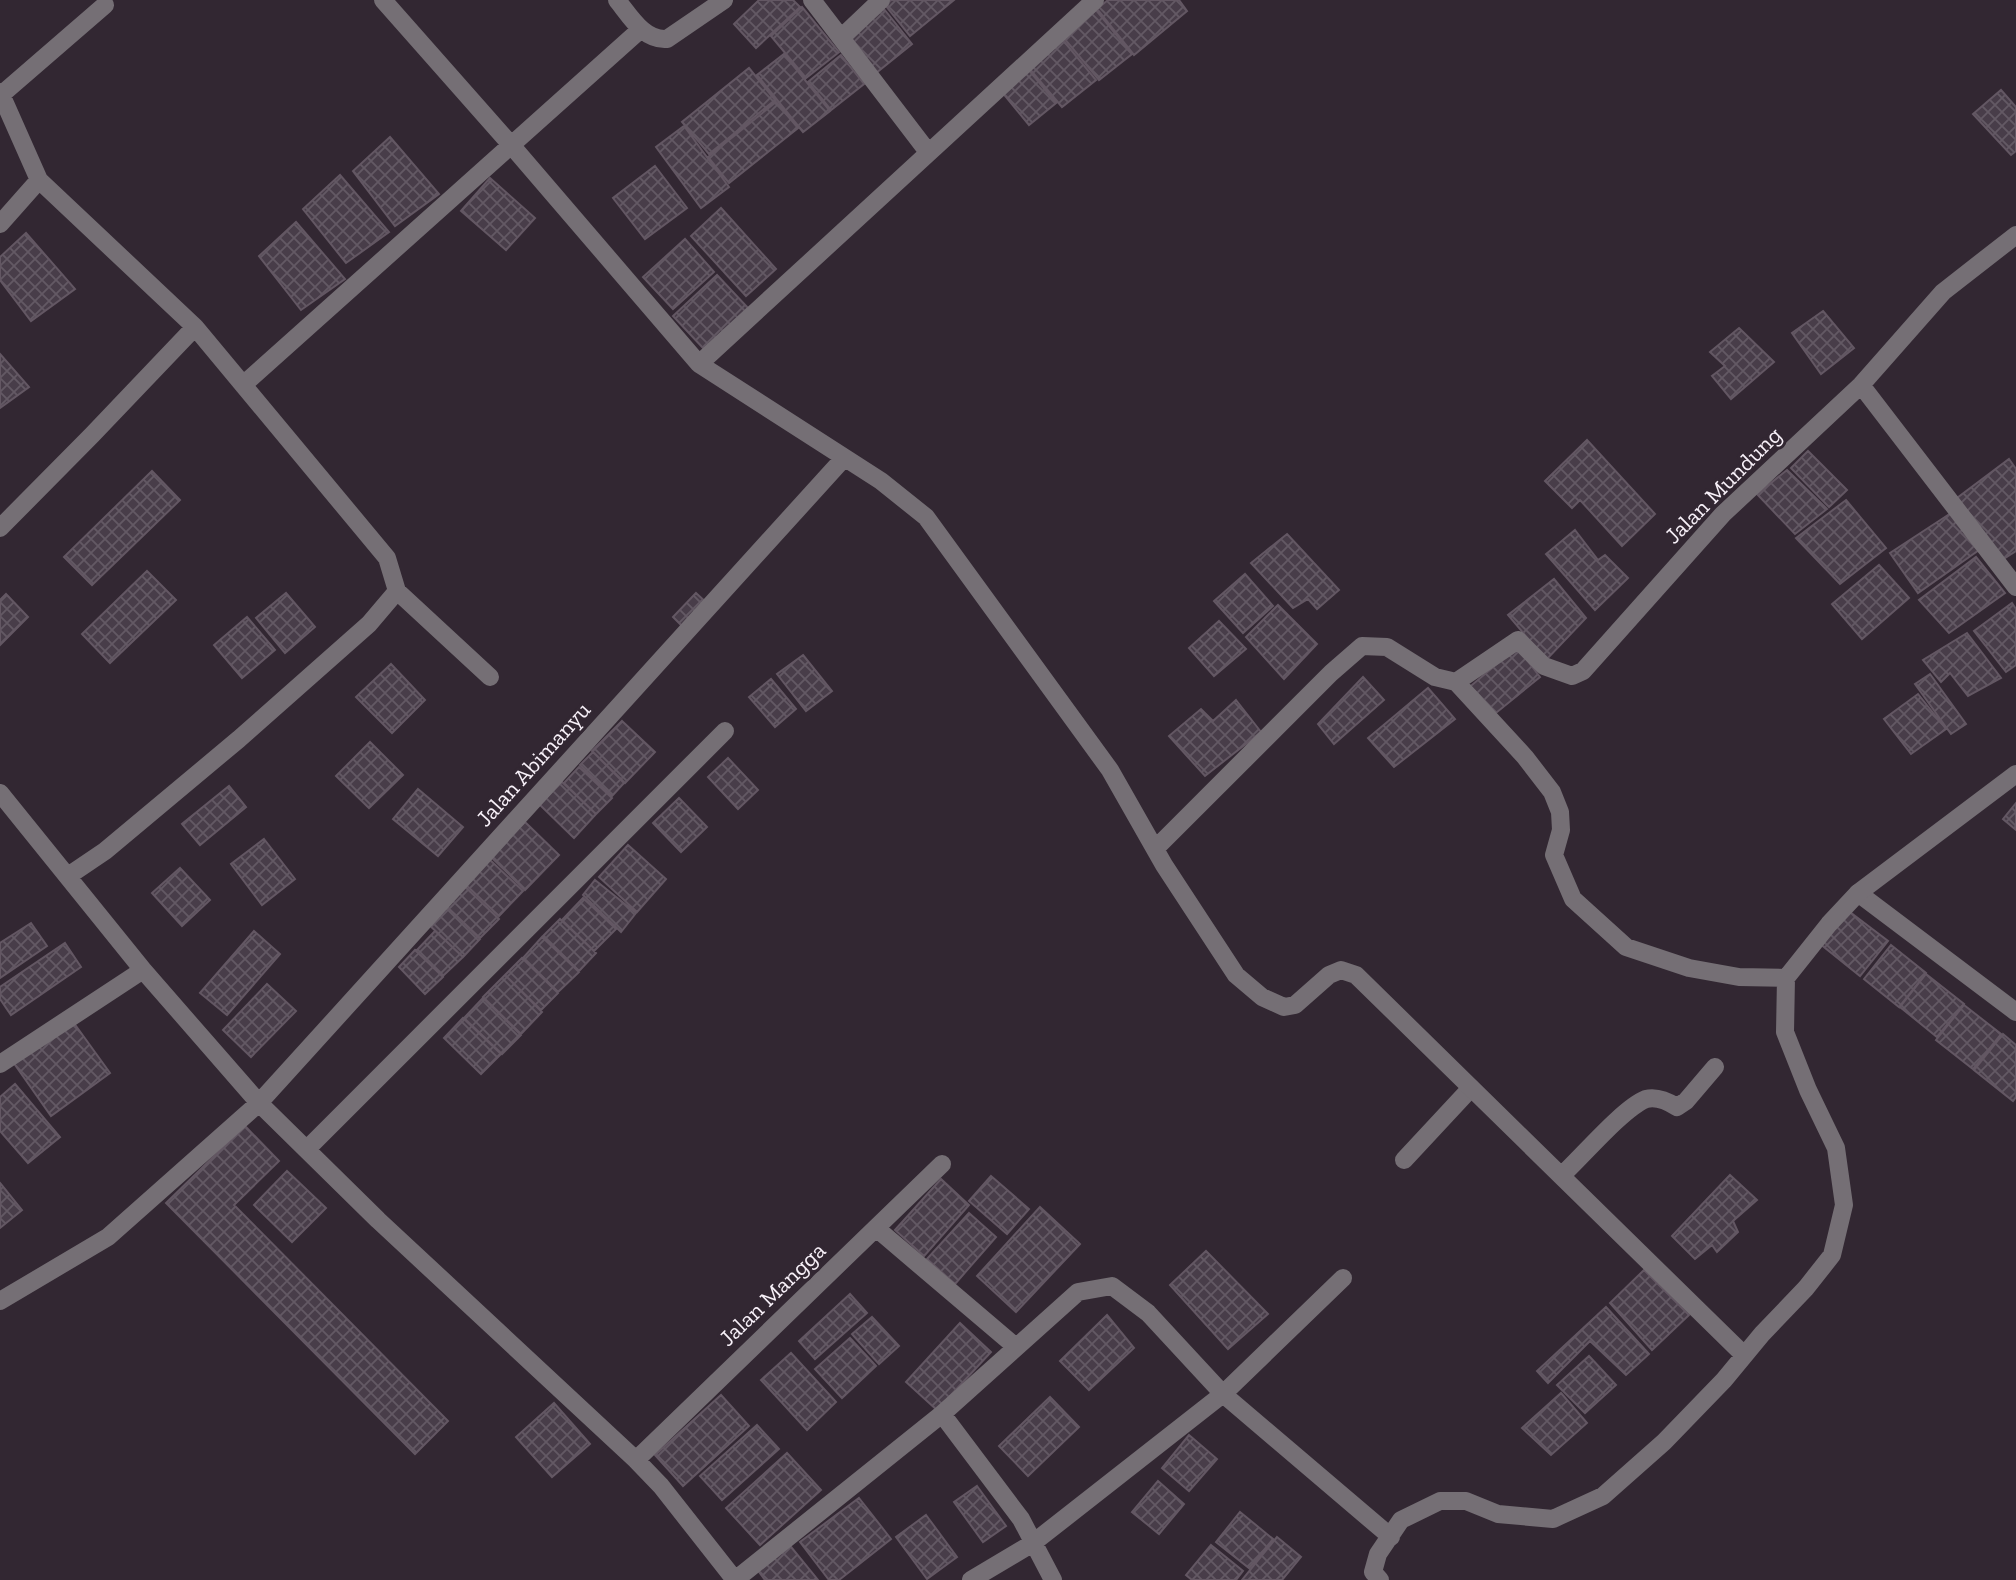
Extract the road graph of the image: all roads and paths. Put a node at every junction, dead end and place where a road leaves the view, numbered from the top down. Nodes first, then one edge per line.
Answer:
1 (383, 0) edge
2 (617, 0) edge
3 (724, 0) edge
4 (811, 0) edge
5 (881, 0) edge
6 (1095, 0) edge
7 (105, 5) dead end
8 (641, 29) junction
9 (841, 38) junction
10 (1, 93) edge
11 (512, 146) junction
12 (928, 152) junction
13 (39, 180) junction
14 (0, 224) edge
15 (2016, 235) edge
16 (195, 327) junction
17 (699, 364) junction
18 (243, 385) junction
19 (1861, 385) junction
20 (844, 458) junction
21 (0, 527) edge
22 (2016, 587) edge
23 (397, 591) junction
24 (491, 677) dead end
25 (1456, 682) junction
26 (725, 731) dead end
27 (2016, 774) edge
28 (0, 793) edge
29 (1155, 849) junction
30 (68, 876) junction
31 (1858, 893) junction
32 (143, 970) junction
33 (1786, 978) junction
34 (2016, 1012) edge
35 (0, 1064) edge
36 (1715, 1067) dead end
37 (1471, 1088) junction
38 (259, 1103) junction
39 (307, 1149) junction
40 (1404, 1160) dead end
41 (942, 1164) dead end
42 (1561, 1177) junction
43 (876, 1228) junction
44 (1343, 1278) dead end
45 (0, 1301) edge
46 (1016, 1347) junction
47 (1744, 1355) junction
48 (1223, 1394) junction
49 (942, 1414) junction
50 (636, 1460) junction
51 (1391, 1537) junction
52 (1033, 1543) junction
53 (735, 1580) edge
54 (971, 1580) edge
55 (1053, 1580) edge
56 (1380, 1580) edge

1 - 11 street
2 - 8 street
3 - 8 street
4 - 9 street
5 - 9 street
6 - 12 street
7 - 10 street
8 - 11 street
9 - 12 street
10 - 13 street
11 - 17 street
11 - 18 street
12 - 17 street
13 - 14 street
13 - 16 street
15 - 19 street, Jalan Mundung
16 - 18 street
16 - 21 street
17 - 20 street
18 - 23 street
19 - 22 street
19 - 25 street, Jalan Mundung
20 - 29 street
20 - 38 street, Jalan Abimanyu
23 - 24 street
23 - 30 street
25 - 29 street
25 - 33 street
26 - 39 street
27 - 31 street
28 - 30 street
29 - 37 street
30 - 32 street
31 - 33 street
31 - 34 street
32 - 35 street
32 - 38 street
33 - 47 street
36 - 42 street
37 - 40 street
37 - 42 street
38 - 39 street
38 - 45 street, Jalan Abimanyu
39 - 50 street
41 - 43 street, Jalan Mangga
42 - 47 street
43 - 46 street
43 - 50 street, Jalan Mangga
44 - 48 street
46 - 48 street
46 - 49 street
47 - 51 street
48 - 51 street
48 - 52 street
49 - 52 street
49 - 53 street
50 - 53 street
51 - 56 street
52 - 54 street
52 - 55 street

